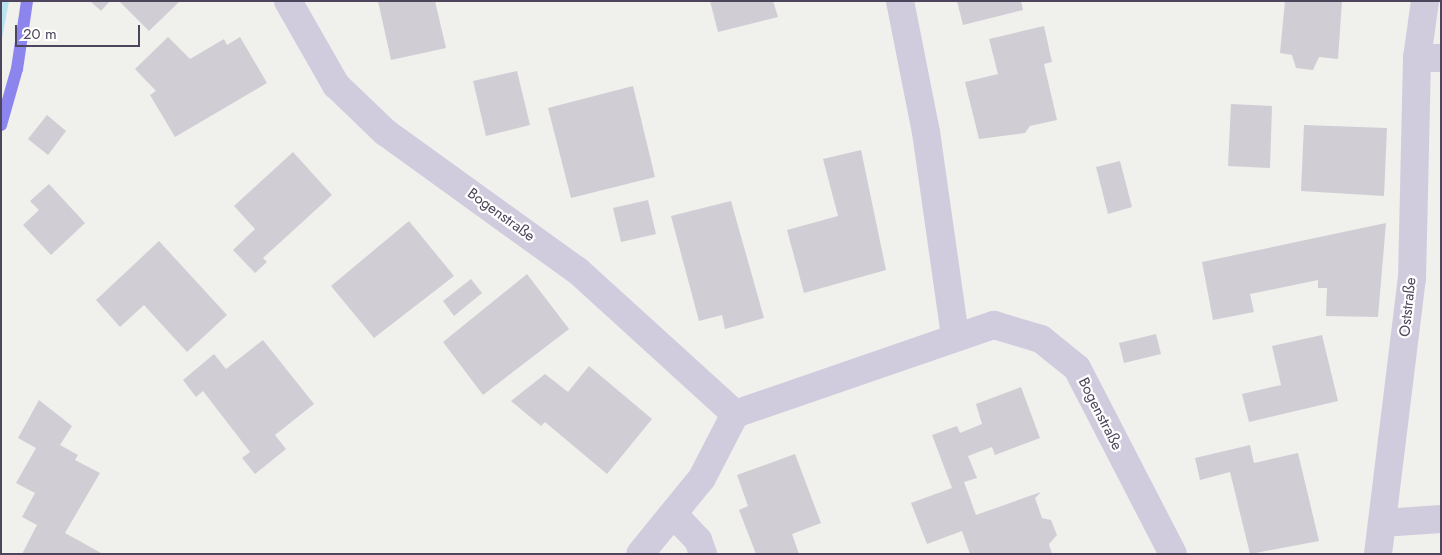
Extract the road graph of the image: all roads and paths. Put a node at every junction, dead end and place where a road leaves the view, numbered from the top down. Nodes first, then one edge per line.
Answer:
1 (288, 1) edge
2 (900, 1) edge
3 (1425, 1) edge
4 (1429, 58) edge
5 (955, 335) junction
6 (735, 414) junction
7 (673, 514) junction
8 (1441, 519) edge
9 (1382, 523) junction
10 (640, 554) edge
11 (703, 554) edge
12 (1173, 554) edge
13 (1378, 554) edge

1 - 6 street, Bogenstraße
2 - 5 street
3 - 4 street, Oststraße
4 - 9 street, Oststraße
5 - 6 street, Bogenstraße
5 - 12 street, Bogenstraße
6 - 7 street
7 - 10 street
7 - 11 street
8 - 9 street
9 - 13 street, Oststraße

